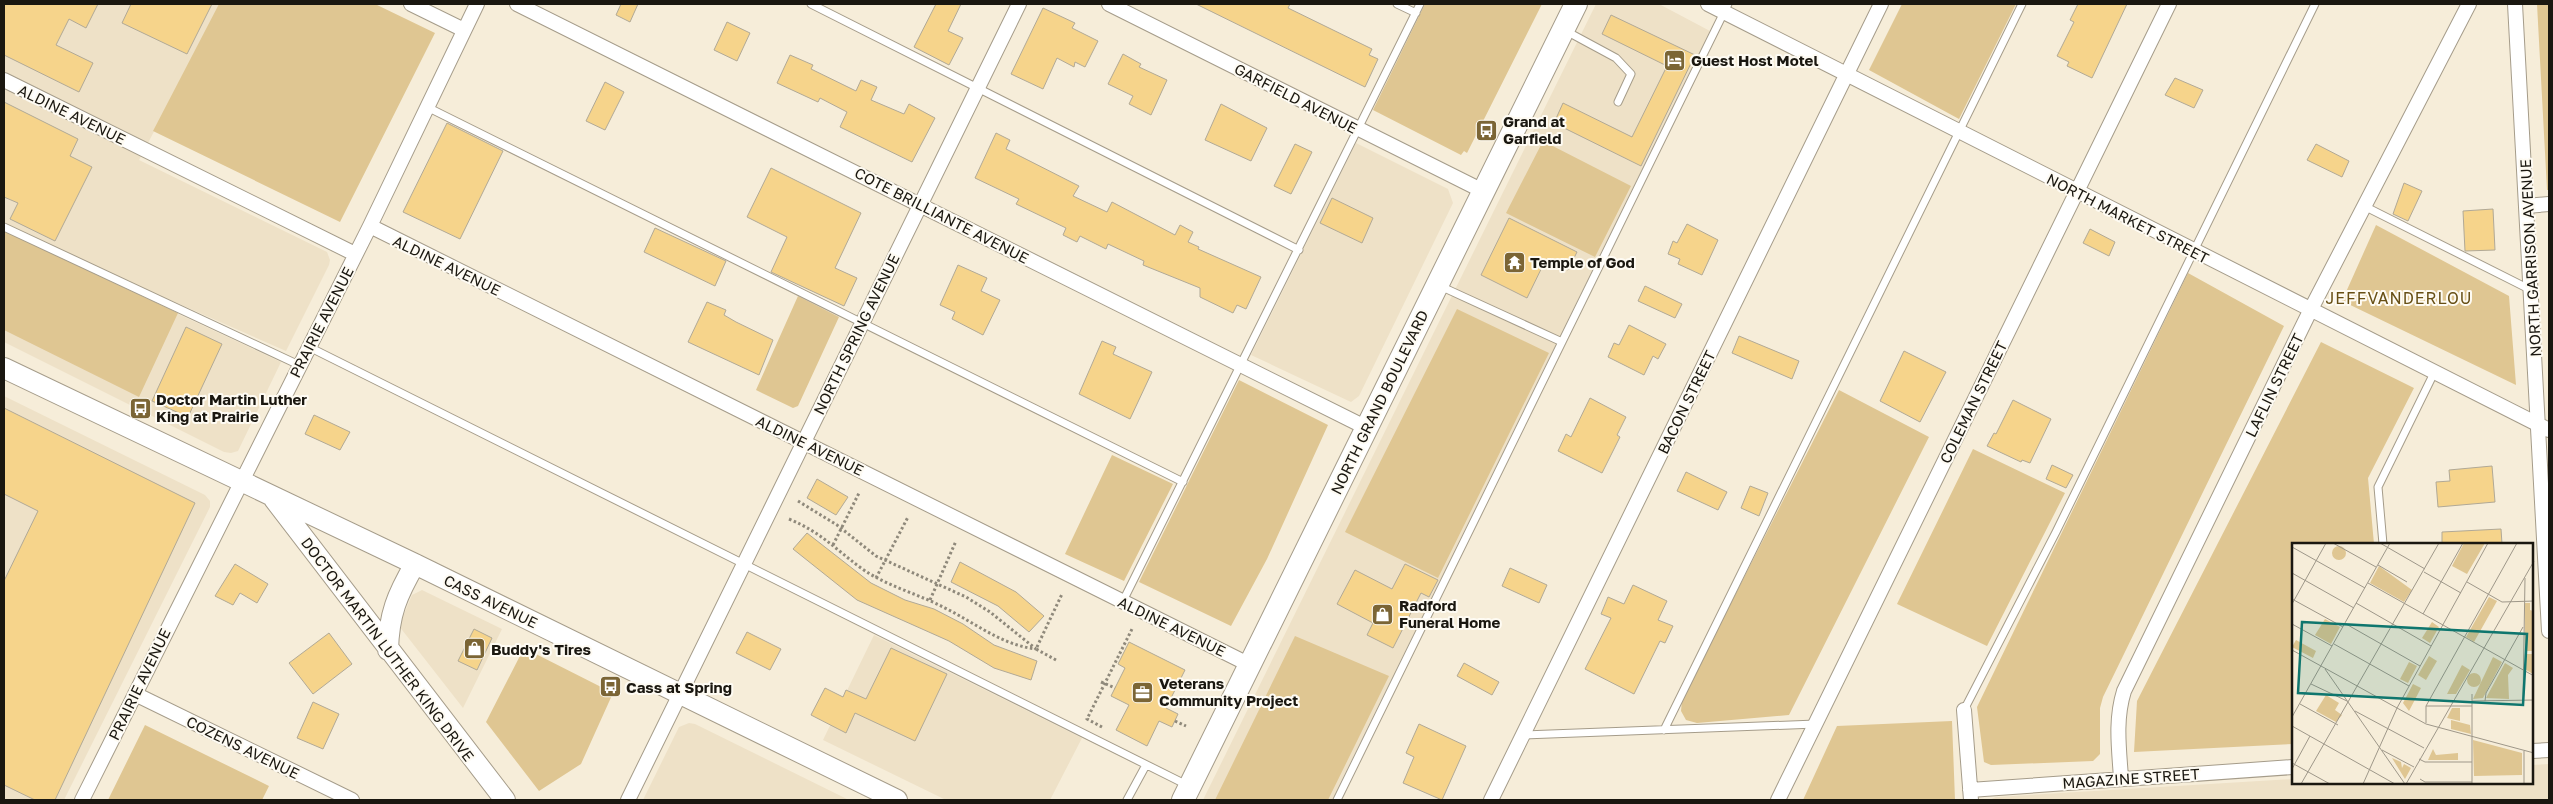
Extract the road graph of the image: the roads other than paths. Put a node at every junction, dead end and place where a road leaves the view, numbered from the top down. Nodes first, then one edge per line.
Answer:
1 (411, 4) edge
2 (477, 4) edge
3 (517, 4) edge
4 (811, 4) edge
5 (1019, 4) edge
6 (1109, 4) edge
7 (1397, 4) edge
8 (1420, 4) edge
9 (1576, 4) edge
10 (1708, 4) edge
11 (1881, 4) edge
12 (2022, 4) edge
13 (2169, 4) edge
14 (2315, 4) edge
15 (2469, 4) edge
16 (2515, 4) edge
17 (1726, 8) edge
18 (1416, 13) junction
19 (1563, 29) junction
20 (464, 30) junction
21 (1848, 73) junction
22 (4, 80) edge
23 (977, 88) junction
24 (1618, 102) dead end
25 (426, 107) junction
26 (1358, 129) junction
27 (1958, 132) junction
28 (1483, 192) junction
29 (2075, 192) junction
30 (920, 204) junction
31 (2549, 204) edge
32 (2364, 206) junction
33 (2527, 206) junction
34 (370, 226) junction
35 (4, 227) edge
36 (1299, 250) junction
37 (2193, 251) junction
38 (355, 254) junction
39 (1437, 285) junction
40 (2532, 290) junction
41 (2310, 311) junction
42 (861, 322) junction
43 (1562, 342) junction
44 (308, 346) junction
45 (299, 365) junction
46 (1242, 366) junction
47 (4, 368) edge
48 (2434, 373) junction
49 (2544, 427) edge
50 (1366, 428) junction
51 (804, 442) junction
52 (240, 481) junction
53 (1183, 482) junction
54 (2546, 482) edge
55 (273, 497) junction
56 (2382, 543) edge
57 (415, 564) junction
58 (744, 564) junction
59 (1123, 602) junction
60 (2549, 631) edge
61 (388, 650) junction
62 (1250, 665) junction
63 (134, 694) junction
64 (682, 694) junction
65 (1964, 710) joint
66 (1816, 724) junction
67 (1664, 730) junction
68 (1522, 735) junction
69 (2549, 750) edge
70 (2533, 752) edge
71 (1146, 765) junction
72 (2292, 767) edge
73 (2121, 778) junction
74 (1187, 793) edge
75 (1970, 795) edge
76 (82, 800) edge
77 (352, 800) edge
78 (505, 800) edge
79 (628, 800) edge
80 (897, 800) edge
81 (1127, 800) edge
82 (1337, 800) edge
83 (1491, 800) edge
84 (1778, 800) edge

1 - 20 street
2 - 20 street, PRAIRIE AVENUE
3 - 30 street, COTE BRILLIANTE AVENUE
4 - 23 lane
5 - 23 street, NORTH SPRING AVENUE
6 - 26 street, GARFIELD AVENUE
7 - 18 lane
8 - 18 lane
9 - 19 main road, NORTH GRAND BOULEVARD
10 - 17 street, NORTH MARKET STREET
11 - 21 street, BACON STREET
12 - 27 lane
13 - 29 street, COLEMAN STREET
14 - 37 lane
15 - 32 street, LAFLIN STREET
16 - 33 street, NORTH GARRISON AVENUE
17 - 21 street, NORTH MARKET STREET
17 - 43 lane
18 - 26 lane
19 - 24 lane
19 - 28 main road, NORTH GRAND BOULEVARD
20 - 25 street, PRAIRIE AVENUE
21 - 27 street, NORTH MARKET STREET
21 - 68 street, BACON STREET
22 - 38 street, ALDINE AVENUE
23 - 30 street, NORTH SPRING AVENUE
23 - 36 lane
25 - 34 street, PRAIRIE AVENUE
25 - 42 lane
26 - 28 street, GARFIELD AVENUE
26 - 36 lane
27 - 29 street, NORTH MARKET STREET
27 - 67 lane
28 - 39 main road, NORTH GRAND BOULEVARD
29 - 37 street, NORTH MARKET STREET
29 - 66 street, COLEMAN STREET
30 - 42 street, NORTH SPRING AVENUE
30 - 46 street, COTE BRILLIANTE AVENUE
31 - 33 street
32 - 40 lane
32 - 41 street, LAFLIN STREET
33 - 40 street, NORTH GARRISON AVENUE
34 - 38 street, PRAIRIE AVENUE
34 - 51 street, ALDINE AVENUE
35 - 45 lane
36 - 46 lane
37 - 41 street, NORTH MARKET STREET
37 - 65 lane
38 - 44 street, PRAIRIE AVENUE
39 - 43 lane
39 - 50 main road, NORTH GRAND BOULEVARD
40 - 49 street, NORTH GARRISON AVENUE
41 - 48 street, NORTH MARKET STREET
41 - 73 street, LAFLIN STREET
42 - 51 street, NORTH SPRING AVENUE
42 - 53 lane
43 - 82 lane
44 - 45 street, PRAIRIE AVENUE
44 - 58 lane
45 - 52 street, PRAIRIE AVENUE
46 - 50 street, COTE BRILLIANTE AVENUE
46 - 53 lane
47 - 52 main road
48 - 49 street, NORTH MARKET STREET
48 - 56 lane
49 - 54 street, NORTH GARRISON AVENUE
50 - 62 main road, NORTH GRAND BOULEVARD
51 - 58 street, NORTH SPRING AVENUE
51 - 59 street, ALDINE AVENUE
52 - 55 main road, CASS AVENUE
52 - 63 street, PRAIRIE AVENUE
53 - 59 lane
54 - 60 street, NORTH GARRISON AVENUE
55 - 57 main road, CASS AVENUE
55 - 61 main road, DOCTOR MARTIN LUTHER KING DRIVE
57 - 61 main road
57 - 64 main road, CASS AVENUE
58 - 64 street, NORTH SPRING AVENUE
58 - 71 lane
59 - 62 street, ALDINE AVENUE
61 - 78 main road, DOCTOR MARTIN LUTHER KING DRIVE
62 - 74 main road, NORTH GRAND BOULEVARD
63 - 76 street, PRAIRIE AVENUE
63 - 77 street, COZENS AVENUE
64 - 79 street, NORTH SPRING AVENUE
64 - 80 main road, CASS AVENUE
65 - 75 street
66 - 67 lane
66 - 84 street, COLEMAN STREET
67 - 68 lane
68 - 83 street, BACON STREET
69 - 70 street
71 - 74 lane
71 - 81 lane
72 - 73 street, MAGAZINE STREET
73 - 75 street, MAGAZINE STREET

